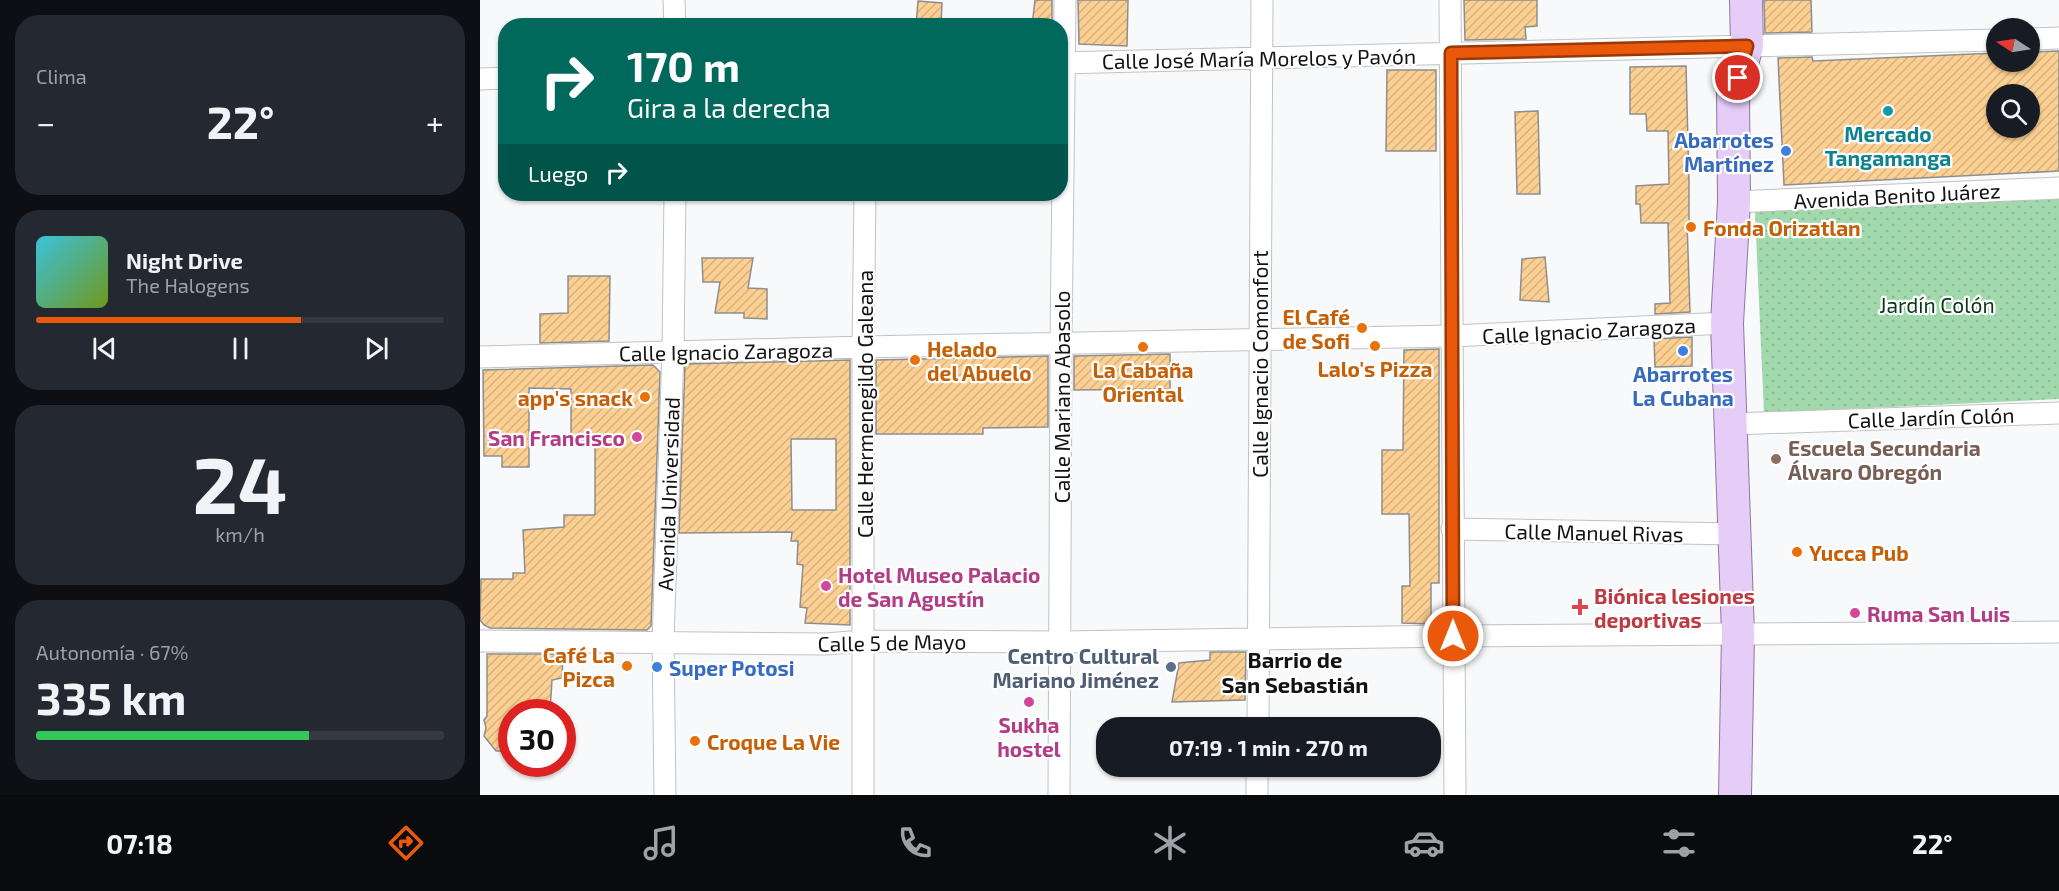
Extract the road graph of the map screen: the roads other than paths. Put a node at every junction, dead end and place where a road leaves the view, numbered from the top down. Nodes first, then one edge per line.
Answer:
1 (674, 0) edge
2 (1065, 0) edge
3 (1262, 0) edge
4 (1450, 0) edge
5 (1746, 0) edge
6 (675, 18) edge
7 (1064, 18) edge
8 (2059, 38) edge
9 (2040, 39) edge
10 (1986, 40) edge
11 (1747, 46) junction
12 (1451, 53) junction
13 (1260, 58) junction
14 (1068, 63) edge
15 (498, 78) edge
16 (480, 79) edge
17 (2059, 188) edge
18 (675, 201) edge
19 (865, 201) edge
20 (1062, 201) edge
21 (1734, 202) junction
22 (1727, 323) junction
23 (1452, 336) junction
24 (1258, 339) junction
25 (1061, 344) junction
26 (863, 347) junction
27 (673, 352) junction
28 (480, 357) edge
29 (2059, 413) edge
30 (1731, 424) junction
31 (1452, 529) junction
32 (1735, 534) junction
33 (2059, 632) edge
34 (1738, 634) junction
35 (1453, 636) junction
36 (480, 640) edge
37 (1258, 640) junction
38 (663, 641) junction
39 (862, 641) junction
40 (1061, 642) junction
41 (1258, 717) edge
42 (1257, 777) edge
43 (665, 795) edge
44 (863, 795) edge
45 (1059, 795) edge
46 (1257, 795) edge
47 (1455, 795) edge
48 (1735, 795) edge

1 - 6 street
2 - 7 street, Calle Mariano Abasolo
3 - 13 street, Calle Ignacio Comonfort
4 - 12 street
5 - 11 main road
8 - 9 street
10 - 11 street, Calle José María Morelos y Pavón
11 - 12 street, Calle José María Morelos y Pavón
11 - 21 main road
12 - 13 street, Calle José María Morelos y Pavón
12 - 23 street
13 - 14 street, Calle José María Morelos y Pavón
13 - 24 street, Calle Ignacio Comonfort
15 - 16 street
17 - 21 street, Avenida Benito Juárez
18 - 27 street, Avenida Universidad
19 - 26 street, Calle Hermenegildo Galeana
20 - 25 street, Calle Mariano Abasolo
21 - 22 main road
22 - 23 street, Calle Ignacio Zaragoza
22 - 30 main road
23 - 24 street, Calle Ignacio Zaragoza
23 - 31 street
24 - 25 street, Calle Ignacio Zaragoza
24 - 37 street, Calle Ignacio Comonfort
25 - 26 street, Calle Ignacio Zaragoza
25 - 40 street, Calle Mariano Abasolo
26 - 27 street, Calle Ignacio Zaragoza
26 - 39 street, Calle Hermenegildo Galeana
27 - 28 street, Calle Ignacio Zaragoza
27 - 38 street, Avenida Universidad
29 - 30 street, Calle Jardín Colón
30 - 32 main road
31 - 32 street, Calle Manuel Rivas
31 - 35 street
32 - 34 main road
33 - 34 street, Calle 5 de Mayo
34 - 35 street, Calle 5 de Mayo
34 - 48 main road
35 - 37 street, Calle 5 de Mayo
35 - 47 street
36 - 38 street, Calle 5 de Mayo
37 - 40 street, Calle 5 de Mayo
37 - 41 street, Calle Ignacio Comonfort
38 - 39 street, Calle 5 de Mayo
38 - 43 street, Avenida Universidad
39 - 40 street, Calle 5 de Mayo
39 - 44 street, Calle Hermenegildo Galeana
40 - 45 street, Calle Mariano Abasolo
42 - 46 street

